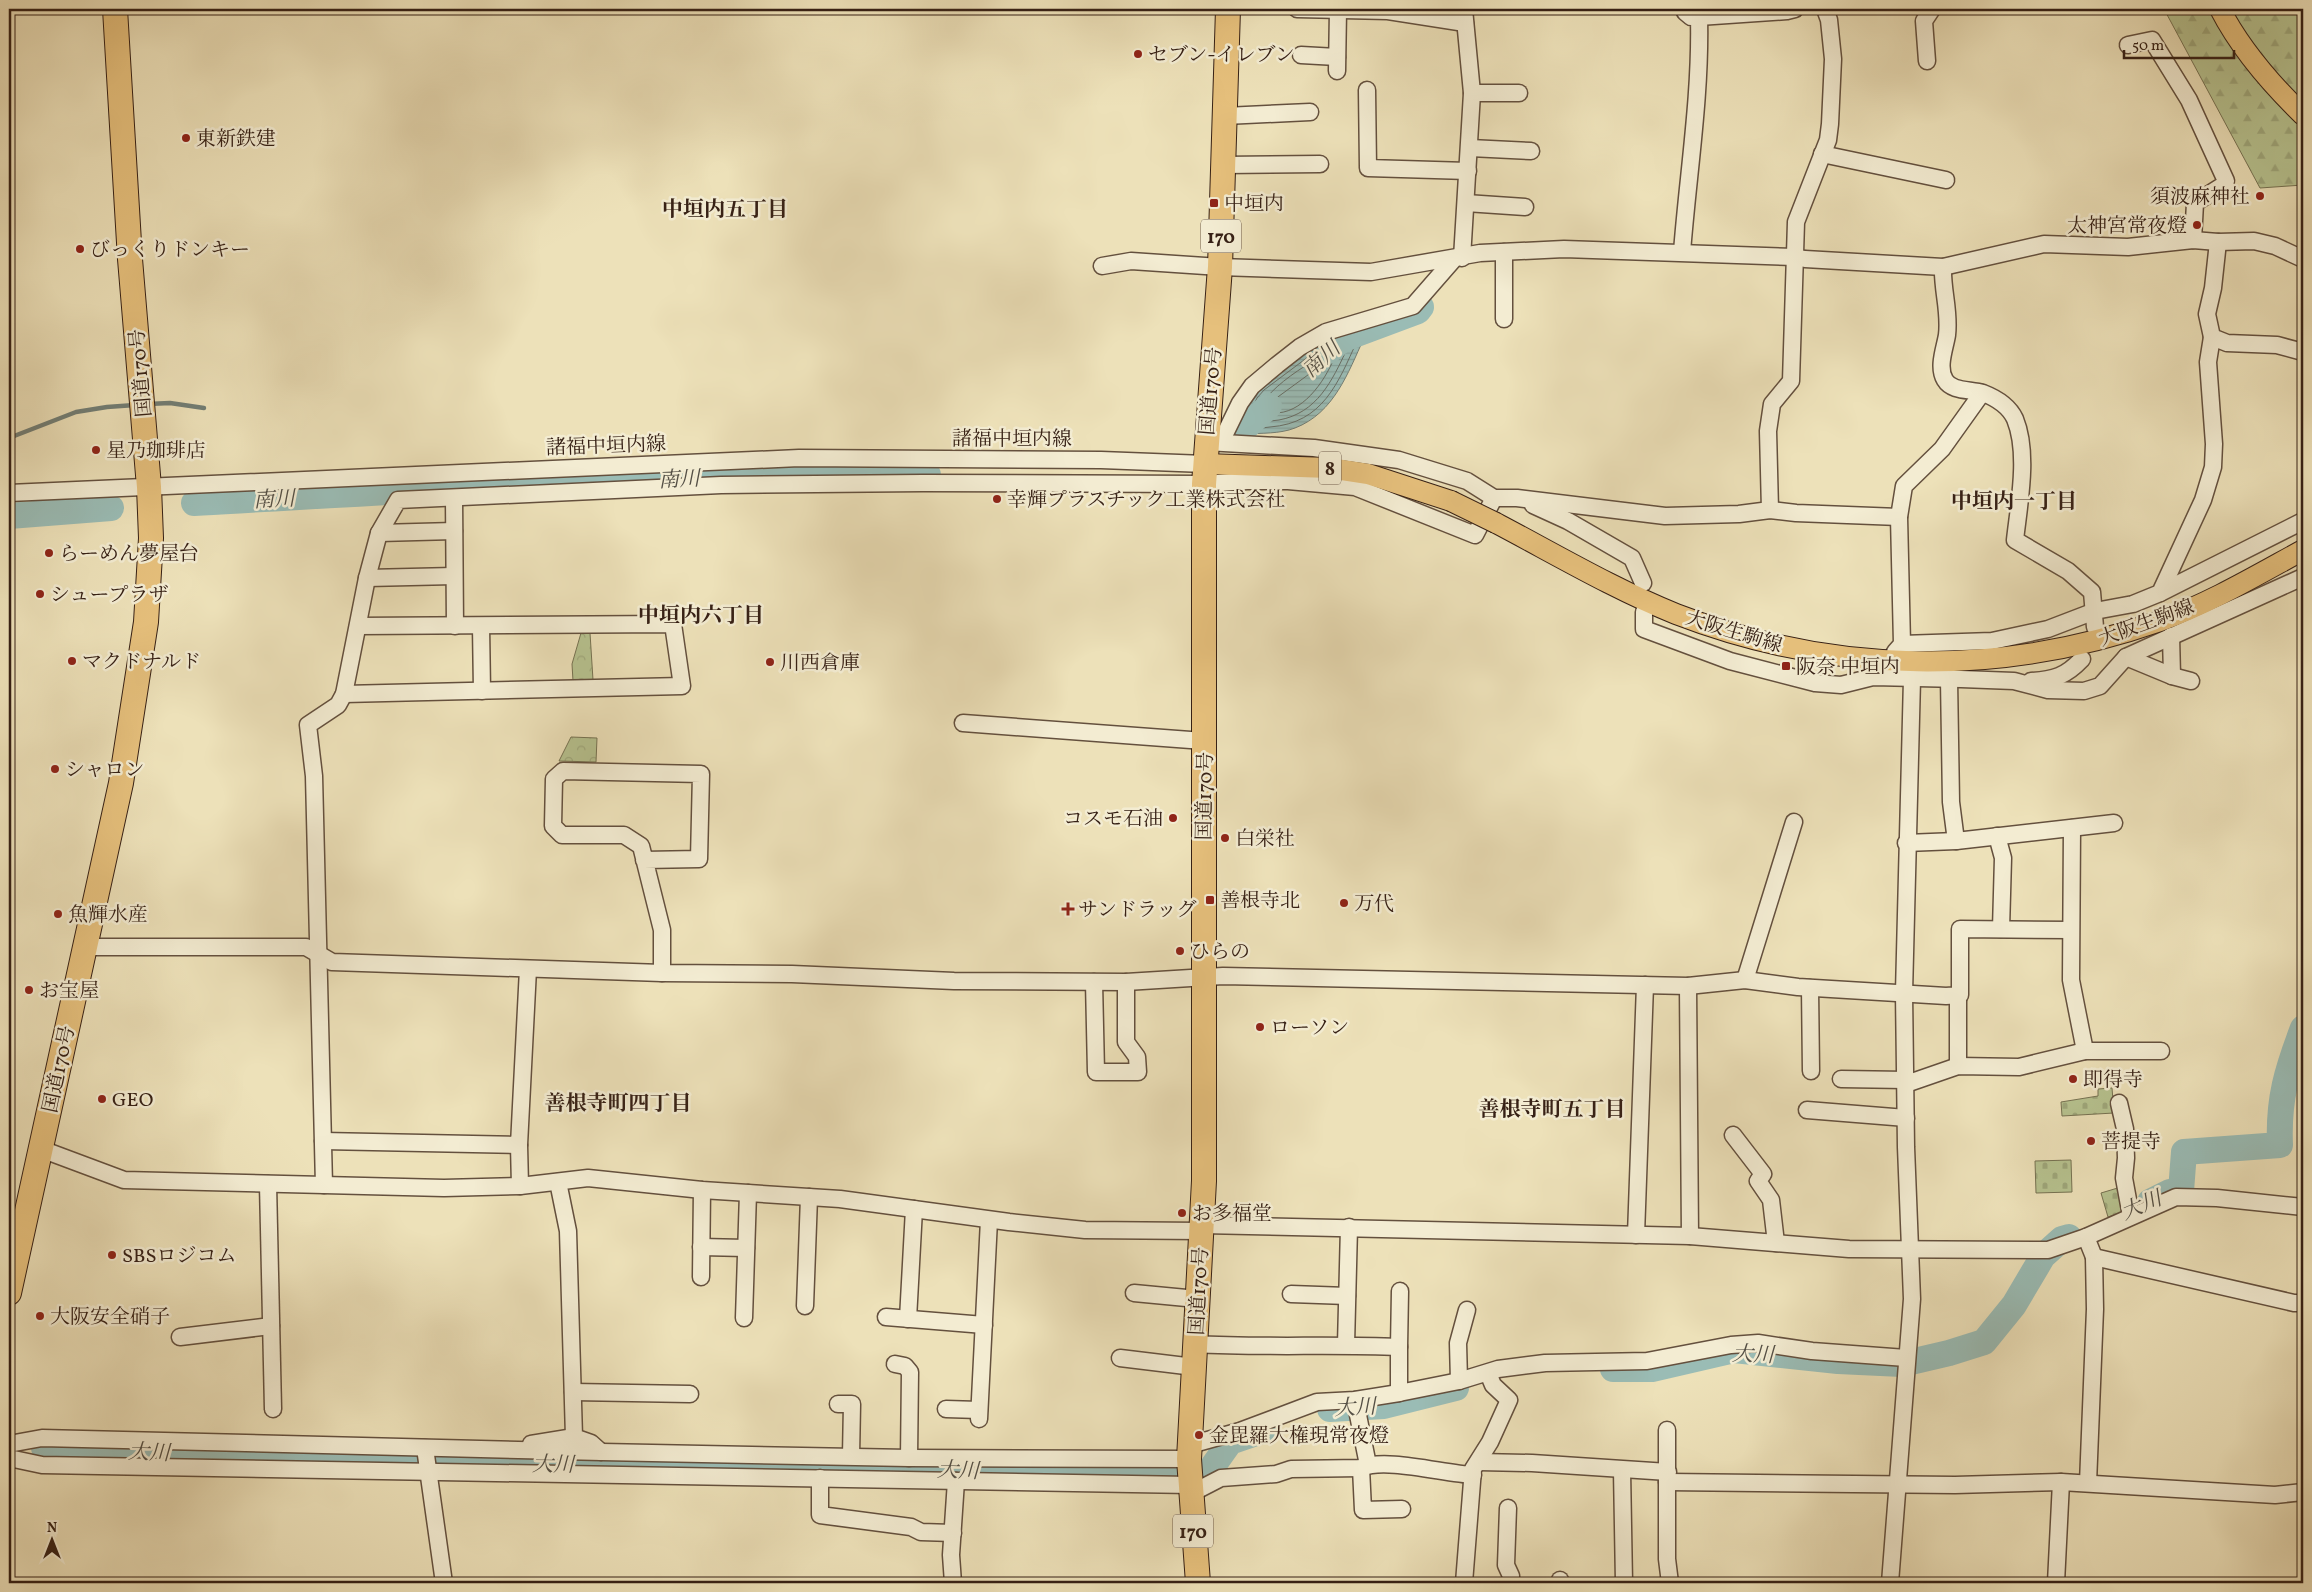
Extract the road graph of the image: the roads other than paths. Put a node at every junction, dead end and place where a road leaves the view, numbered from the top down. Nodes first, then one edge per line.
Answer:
1 (115, 9) edge
2 (1228, 9) edge
3 (1297, 9) edge
4 (1314, 9) edge
5 (1684, 9) edge
6 (1795, 9) edge
7 (1825, 9) edge
8 (1932, 9) edge
9 (2220, 9) edge
10 (1338, 10) edge
11 (1464, 16) edge
12 (1699, 17) junction
13 (2128, 45) dead end
14 (1301, 55) dead end
15 (1927, 61) dead end
16 (1367, 90) dead end
17 (1472, 93) junction
18 (1519, 93) dead end
19 (1310, 112) dead end
20 (2303, 115) edge
21 (1225, 116) junction
22 (1470, 148) junction
23 (1531, 151) dead end
24 (1822, 154) junction
25 (1320, 164) dead end
26 (1223, 165) junction
27 (1468, 171) junction
28 (1946, 180) dead end
29 (1466, 203) junction
30 (1525, 207) dead end
31 (2194, 240) junction
32 (2218, 242) junction
33 (1504, 252) junction
34 (1682, 252) junction
35 (1794, 257) junction
36 (1458, 258) junction
37 (2303, 259) edge
38 (1102, 266) dead end
39 (1943, 266) junction
40 (1220, 268) junction
41 (1504, 319) dead end
42 (2212, 337) junction
43 (2303, 352) edge
44 (1982, 393) junction
45 (1209, 458) junction
46 (149, 487) junction
47 (9, 493) edge
48 (454, 498) junction
49 (1494, 498) junction
50 (1517, 498) junction
51 (1770, 510) junction
52 (1899, 516) junction
53 (2303, 521) edge
54 (454, 531) junction
55 (379, 533) junction
56 (2303, 550) edge
57 (454, 576) junction
58 (2303, 576) edge
59 (367, 578) junction
60 (1643, 583) dead end
61 (2160, 593) junction
62 (1644, 612) dead end
63 (2094, 619) junction
64 (358, 626) junction
65 (455, 626) junction
66 (481, 626) junction
67 (2171, 636) junction
68 (1896, 652) junction
69 (2126, 656) junction
70 (1859, 658) junction
71 (2082, 660) dead end
72 (2172, 676) junction
73 (1873, 677) junction
74 (1912, 679) junction
75 (1949, 679) junction
76 (2014, 681) junction
77 (2192, 681) dead end
78 (482, 691) junction
79 (344, 694) junction
80 (964, 723) dead end
81 (1204, 741) junction
82 (1794, 822) dead end
83 (2114, 823) dead end
84 (2072, 828) junction
85 (1997, 836) junction
86 (1956, 841) junction
87 (1906, 843) junction
88 (644, 860) junction
89 (2001, 929) junction
90 (2070, 930) junction
91 (85, 947) junction
92 (318, 954) junction
93 (528, 969) junction
94 (662, 973) junction
95 (1202, 978) junction
96 (1745, 980) junction
97 (1094, 982) junction
98 (1126, 982) junction
99 (1645, 985) junction
100 (1688, 986) junction
101 (1810, 988) junction
102 (1904, 993) junction
103 (1958, 995) junction
104 (2084, 1051) junction
105 (2161, 1051) dead end
106 (1958, 1066) junction
107 (1811, 1071) dead end
108 (1841, 1079) dead end
109 (1906, 1082) junction
110 (2120, 1103) dead end
111 (1807, 1110) dead end
112 (1906, 1118) junction
113 (1732, 1134) dead end
114 (323, 1141) junction
115 (519, 1145) junction
116 (41, 1149) junction
117 (558, 1182) junction
118 (268, 1184) junction
119 (324, 1185) junction
120 (520, 1186) junction
121 (702, 1190) junction
122 (748, 1193) junction
123 (809, 1197) junction
124 (2303, 1207) edge
125 (914, 1209) junction
126 (2132, 1216) junction
127 (989, 1220) junction
128 (1349, 1227) junction
129 (1202, 1228) junction
130 (1636, 1235) junction
131 (1690, 1236) junction
132 (2086, 1237) junction
133 (1776, 1243) junction
134 (701, 1247) junction
135 (746, 1248) junction
136 (1911, 1250) junction
137 (2094, 1257) junction
138 (701, 1277) dead end
139 (1400, 1292) dead end
140 (9, 1293) edge
141 (1134, 1293) dead end
142 (1291, 1294) dead end
143 (1347, 1296) junction
144 (1197, 1299) junction
145 (2303, 1303) edge
146 (805, 1306) dead end
147 (1467, 1310) dead end
148 (886, 1317) dead end
149 (744, 1318) dead end
150 (908, 1319) junction
151 (984, 1325) junction
152 (271, 1326) junction
153 (180, 1337) dead end
154 (1195, 1344) junction
155 (1346, 1345) junction
156 (1399, 1347) junction
157 (1120, 1358) dead end
158 (1906, 1362) junction
159 (895, 1364) dead end
160 (1194, 1367) junction
161 (1488, 1373) junction
162 (1459, 1381) junction
163 (572, 1392) junction
164 (1399, 1393) junction
165 (690, 1394) dead end
166 (1355, 1400) junction
167 (838, 1404) dead end
168 (273, 1409) dead end
169 (946, 1409) dead end
170 (1668, 1430) dead end
171 (574, 1437) junction
172 (9, 1444) edge
173 (425, 1448) junction
174 (527, 1451) junction
175 (602, 1452) junction
176 (851, 1456) junction
177 (9, 1458) edge
178 (909, 1458) junction
179 (1365, 1467) junction
180 (889, 1468) junction
181 (1476, 1469) junction
182 (1622, 1470) junction
183 (1190, 1471) junction
184 (428, 1474) junction
185 (1668, 1477) junction
186 (820, 1478) junction
187 (956, 1481) junction
188 (2061, 1482) junction
189 (1897, 1484) junction
190 (2088, 1484) junction
191 (2303, 1492) edge
192 (1508, 1508) dead end
193 (1402, 1510) dead end
194 (953, 1533) junction
195 (444, 1583) edge
196 (953, 1583) edge
197 (1198, 1583) edge
198 (1464, 1583) edge
199 (1511, 1583) edge
200 (1624, 1583) edge
201 (1670, 1583) edge
202 (1890, 1583) edge
203 (2056, 1583) edge

1 - 46 highway, 国道170号
2 - 21 highway, 国道170号 / 170
3 - 4 street
4 - 10 street
5 - 12 street
6 - 12 street
7 - 24 street
8 - 15 street
9 - 20 main road
10 - 11 street
10 - 14 street
11 - 17 street
12 - 34 street
13 - 31 street
16 - 27 street
17 - 18 street
17 - 22 street
19 - 21 street
21 - 26 highway, 国道170号 / 170
22 - 23 street
22 - 27 street
24 - 28 street
24 - 35 street
25 - 26 street
26 - 40 highway, 国道170号 / 170
27 - 29 street
29 - 30 street
29 - 36 street
31 - 32 street
31 - 39 street
32 - 37 street
32 - 42 street
33 - 34 street
33 - 36 street
33 - 41 street
34 - 35 street
35 - 39 street
35 - 51 street
36 - 40 street
36 - 45 street
38 - 40 street
39 - 44 street
40 - 45 highway, 国道170号 / 170
42 - 43 street
42 - 61 street
44 - 52 street
44 - 63 street
45 - 46 street, 諸福中垣内線
45 - 48 street
45 - 49 street
45 - 49 street
45 - 70 main road, 大阪生駒線 / 8, bridge
45 - 81 highway, 国道170号 / 170
46 - 47 street, 諸福中垣内線
46 - 91 highway, 国道170号
48 - 54 street
48 - 55 street
49 - 50 street
50 - 51 street
50 - 60 street
51 - 52 street
52 - 68 street
53 - 61 street
54 - 55 street
54 - 57 street
55 - 59 street
56 - 68 main road, 大阪生駒線 / 8
57 - 59 street
57 - 65 street
58 - 67 street
59 - 64 street
61 - 63 street
62 - 73 street
63 - 68 street
64 - 65 street
64 - 79 street
65 - 66 street
66 - 78 street
66 - 78 street
67 - 69 street
67 - 72 street
68 - 70 main road, 大阪生駒線 / 8
69 - 72 street
69 - 76 street
70 - 73 street
71 - 76 street
72 - 77 street
73 - 74 street
74 - 75 street
74 - 87 street
75 - 76 street
75 - 86 street
78 - 79 street
79 - 92 street
80 - 81 street
81 - 95 highway, 国道170号 / 170
82 - 96 street
83 - 84 street
84 - 85 street
84 - 90 street
85 - 86 street
85 - 89 street
86 - 87 street
87 - 102 street
88 - 88 street
88 - 94 street
89 - 90 street
89 - 103 street
90 - 104 street
91 - 92 street
91 - 116 highway, 国道170号
92 - 93 street
92 - 114 street
93 - 94 street
93 - 115 street
94 - 97 street
95 - 98 street
95 - 99 street
95 - 129 highway, 国道170号 / 170
96 - 100 street
96 - 101 street
97 - 98 street
97 - 98 street
99 - 100 street
99 - 130 street
100 - 131 street
101 - 102 street
101 - 107 street
102 - 103 street
102 - 109 street
103 - 106 street
104 - 105 street
104 - 106 street
106 - 109 street
108 - 109 street
109 - 112 street
110 - 126 street
111 - 112 street
112 - 136 street
113 - 133 street
114 - 115 street
114 - 119 street
115 - 120 street
116 - 118 street
116 - 140 highway, 国道170号
117 - 120 street
117 - 121 street
117 - 163 street
118 - 119 street
118 - 152 street
119 - 120 street
121 - 122 street
121 - 134 street
122 - 123 street
122 - 135 street
123 - 125 street
123 - 146 street
124 - 126 street
125 - 127 street
125 - 150 street
126 - 132 street
127 - 129 street
127 - 151 street
128 - 129 street
128 - 130 street
128 - 143 street
129 - 144 highway, 国道170号 / 170
130 - 131 street
131 - 133 street
132 - 136 street
132 - 137 street
133 - 136 street
134 - 135 street
134 - 138 street
135 - 149 street
136 - 158 street
137 - 145 street
137 - 190 street
139 - 156 street
141 - 144 street
142 - 143 street
143 - 155 street
144 - 154 highway, 国道170号 / 170
147 - 162 street
148 - 150 street
150 - 151 street
151 - 169 street
152 - 153 street
152 - 168 street
154 - 155 street
154 - 160 highway, 国道170号 / 170
155 - 156 street
156 - 164 street
157 - 160 street
158 - 161 street
158 - 189 street
159 - 178 street
160 - 183 highway, 国道170号 / 170
161 - 162 street
161 - 181 street
162 - 164 street
163 - 165 street
163 - 171 street
164 - 166 street
166 - 179 street
166 - 183 street
167 - 176 street
170 - 185 street
171 - 174 street
171 - 175 street
172 - 173 street
173 - 174 street
173 - 184 street
174 - 175 street
175 - 176 street
176 - 180 street
177 - 184 street
178 - 180 street
178 - 183 street
179 - 181 street
179 - 183 street
179 - 193 street
180 - 186 street
180 - 187 street
181 - 182 street
181 - 198 street
182 - 185 street
182 - 200 street
183 - 187 street
183 - 197 highway, 国道170号 / 170
184 - 186 street
184 - 195 street
185 - 189 street
185 - 201 street
186 - 194 street
187 - 194 street
188 - 189 street
188 - 190 street
188 - 203 street
189 - 202 street
190 - 191 street
192 - 199 street
194 - 196 street

